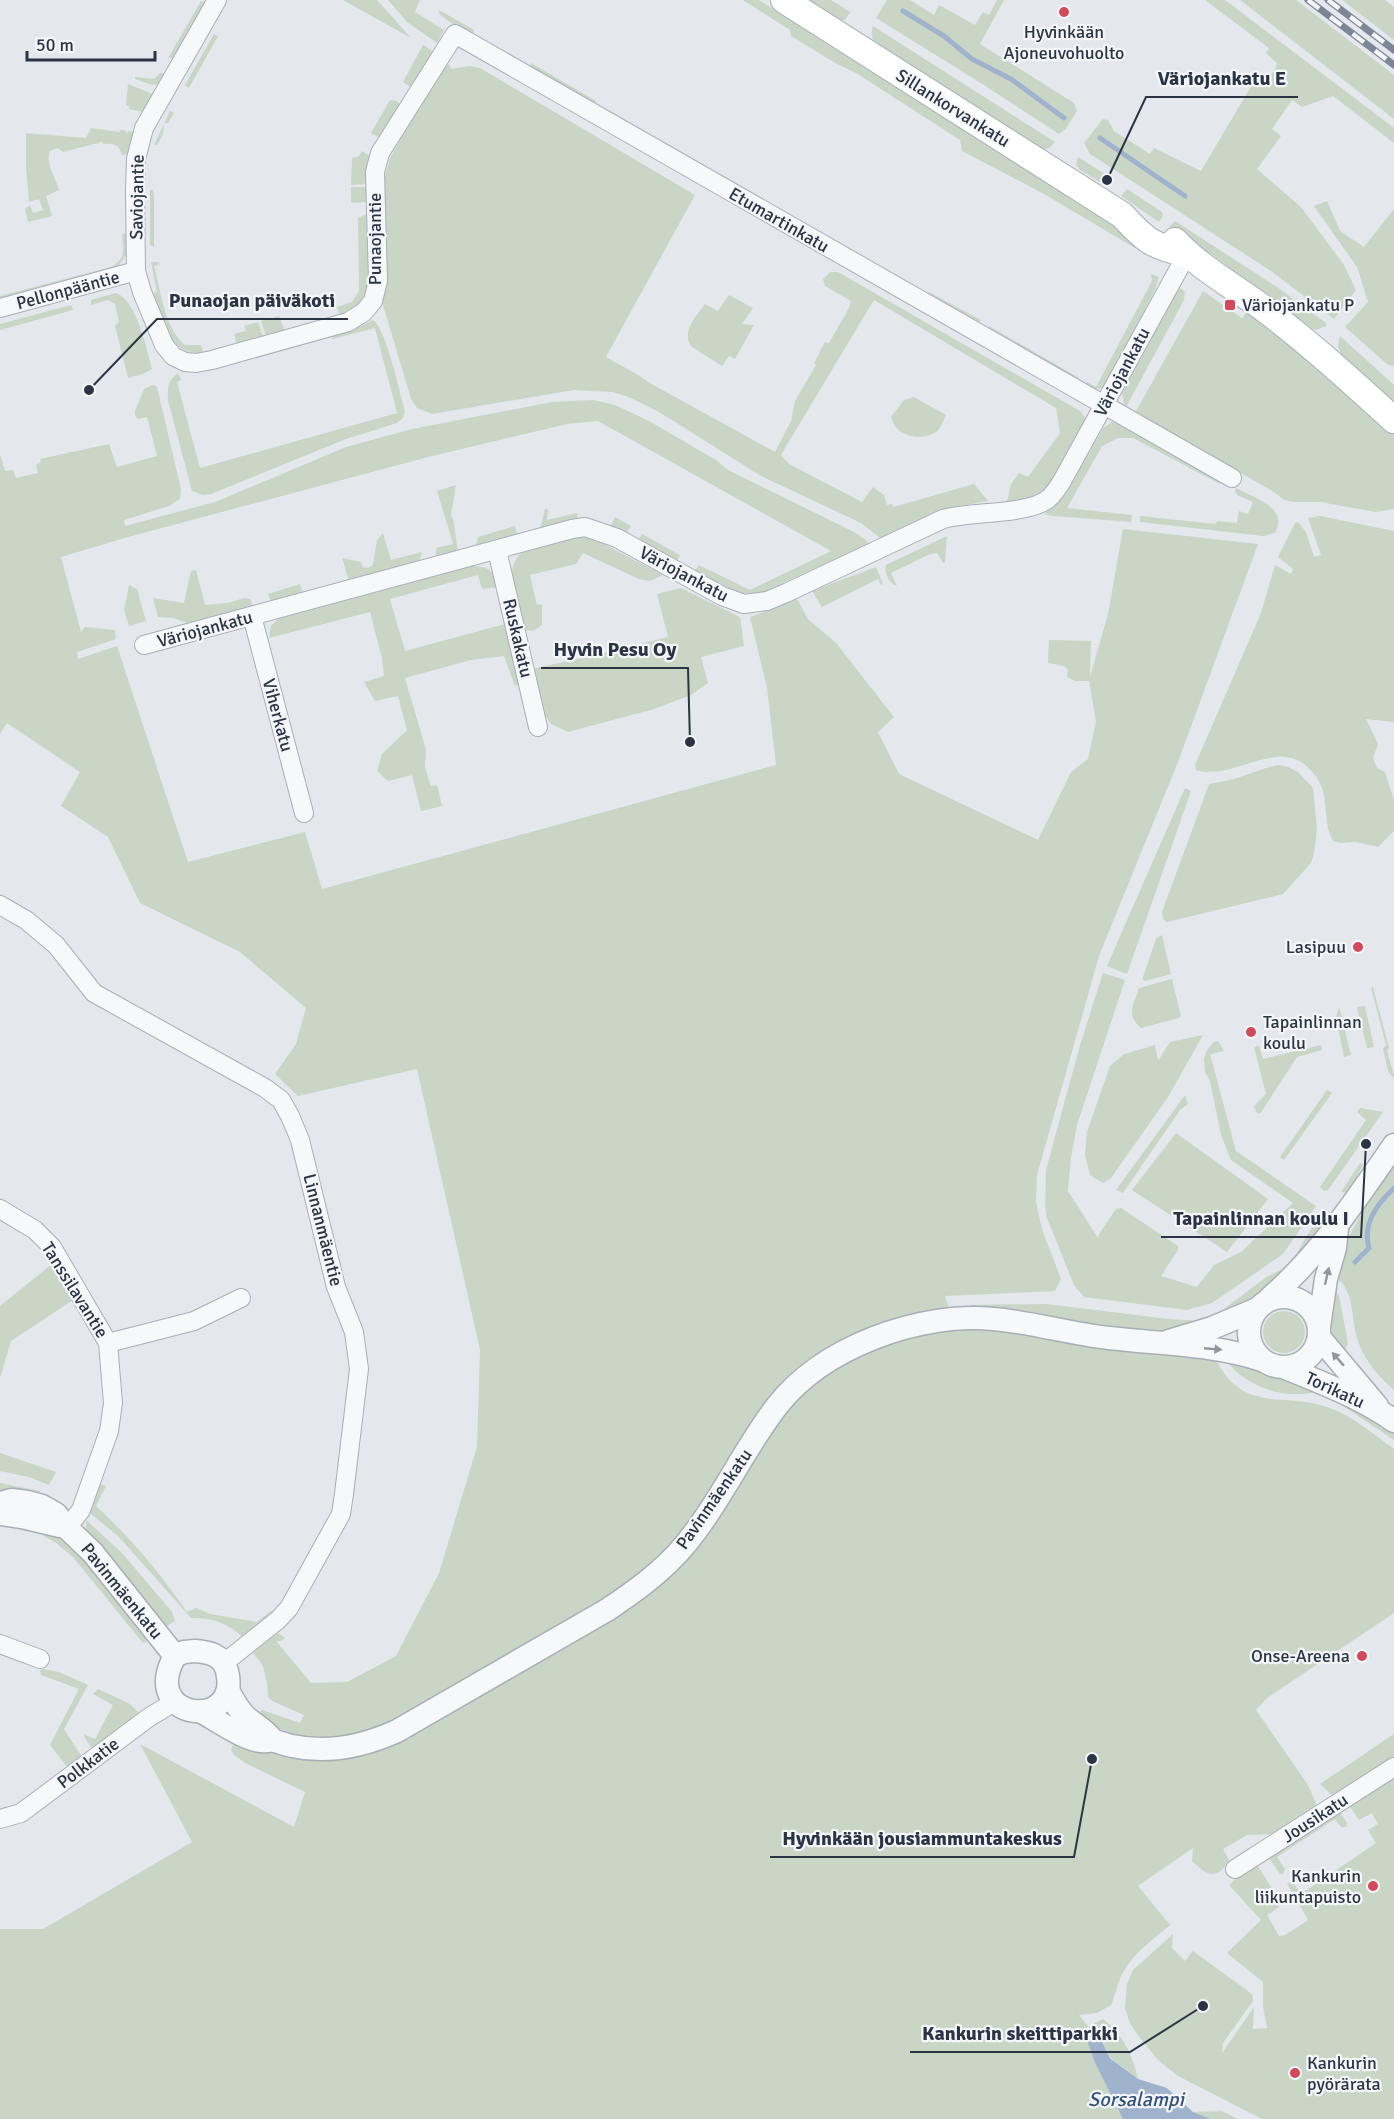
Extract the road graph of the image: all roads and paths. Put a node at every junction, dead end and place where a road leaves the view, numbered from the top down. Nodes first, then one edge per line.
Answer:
1 (217, 0) edge
2 (784, 0) edge
3 (455, 34) joint
4 (1187, 254) junction
5 (136, 271) junction
6 (0, 308) edge
7 (1104, 406) junction
8 (1394, 420) edge
9 (1232, 478) dead end
10 (497, 550) junction
11 (252, 616) junction
12 (144, 645) dead end
13 (538, 727) dead end
14 (304, 813) dead end
15 (0, 905) edge
16 (1394, 1145) edge
17 (0, 1209) edge
18 (1337, 1226) junction
19 (241, 1298) dead end
20 (1262, 1304) junction
21 (1319, 1332) junction
22 (108, 1342) junction
23 (1164, 1342) junction
24 (1262, 1360) junction
25 (1286, 1368) junction
26 (1389, 1417) edge
27 (0, 1503) edge
28 (0, 1514) edge
29 (67, 1528) junction
30 (0, 1644) edge
31 (175, 1656) junction
32 (40, 1659) dead end
33 (224, 1663) junction
34 (228, 1690) junction
35 (174, 1702) junction
36 (201, 1712) junction
37 (273, 1741) junction
38 (1394, 1767) edge
39 (0, 1819) edge
40 (1235, 1869) dead end

1 - 5 street, Saviojantie
2 - 4 main road, Sillankorvankatu
3 - 5 street, Punaojantie
3 - 7 street, Etumartinkatu
4 - 7 street, Väriojankatu
4 - 8 main road, Sillankorvankatu
5 - 6 street, Pellonpääntie
7 - 9 street, Etumartinkatu
7 - 10 street, Väriojankatu
10 - 11 street, Väriojankatu
10 - 13 street, Ruskakatu
11 - 12 street, Väriojankatu
11 - 14 street, Viherkatu
15 - 33 street, Linnanmäentie
16 - 18 street
17 - 22 street, Tanssilavantie
18 - 20 street
21 -> 18 street
19 - 22 street
20 - 21 street
20 - 23 street, Pavinmäenkatu
20 - 24 street
21 - 25 street
26 -> 21 street, Torikatu
22 - 29 street, Tanssilavantie
23 -> 24 street, Pavinmäenkatu
23 - 37 street, Pavinmäenkatu
24 - 25 street
25 - 26 street, Torikatu
27 - 29 street, Pavinmäenkatu
28 - 29 street, Pavinmäenkatu
29 - 31 street, Pavinmäenkatu
30 - 32 street
31 - 33 street
31 - 35 street
33 - 34 street
34 - 36 street
34 - 37 street
35 - 36 street
35 - 39 street, Polkkatie
36 - 37 street, Pavinmäenkatu
38 - 40 street, Jousikatu

